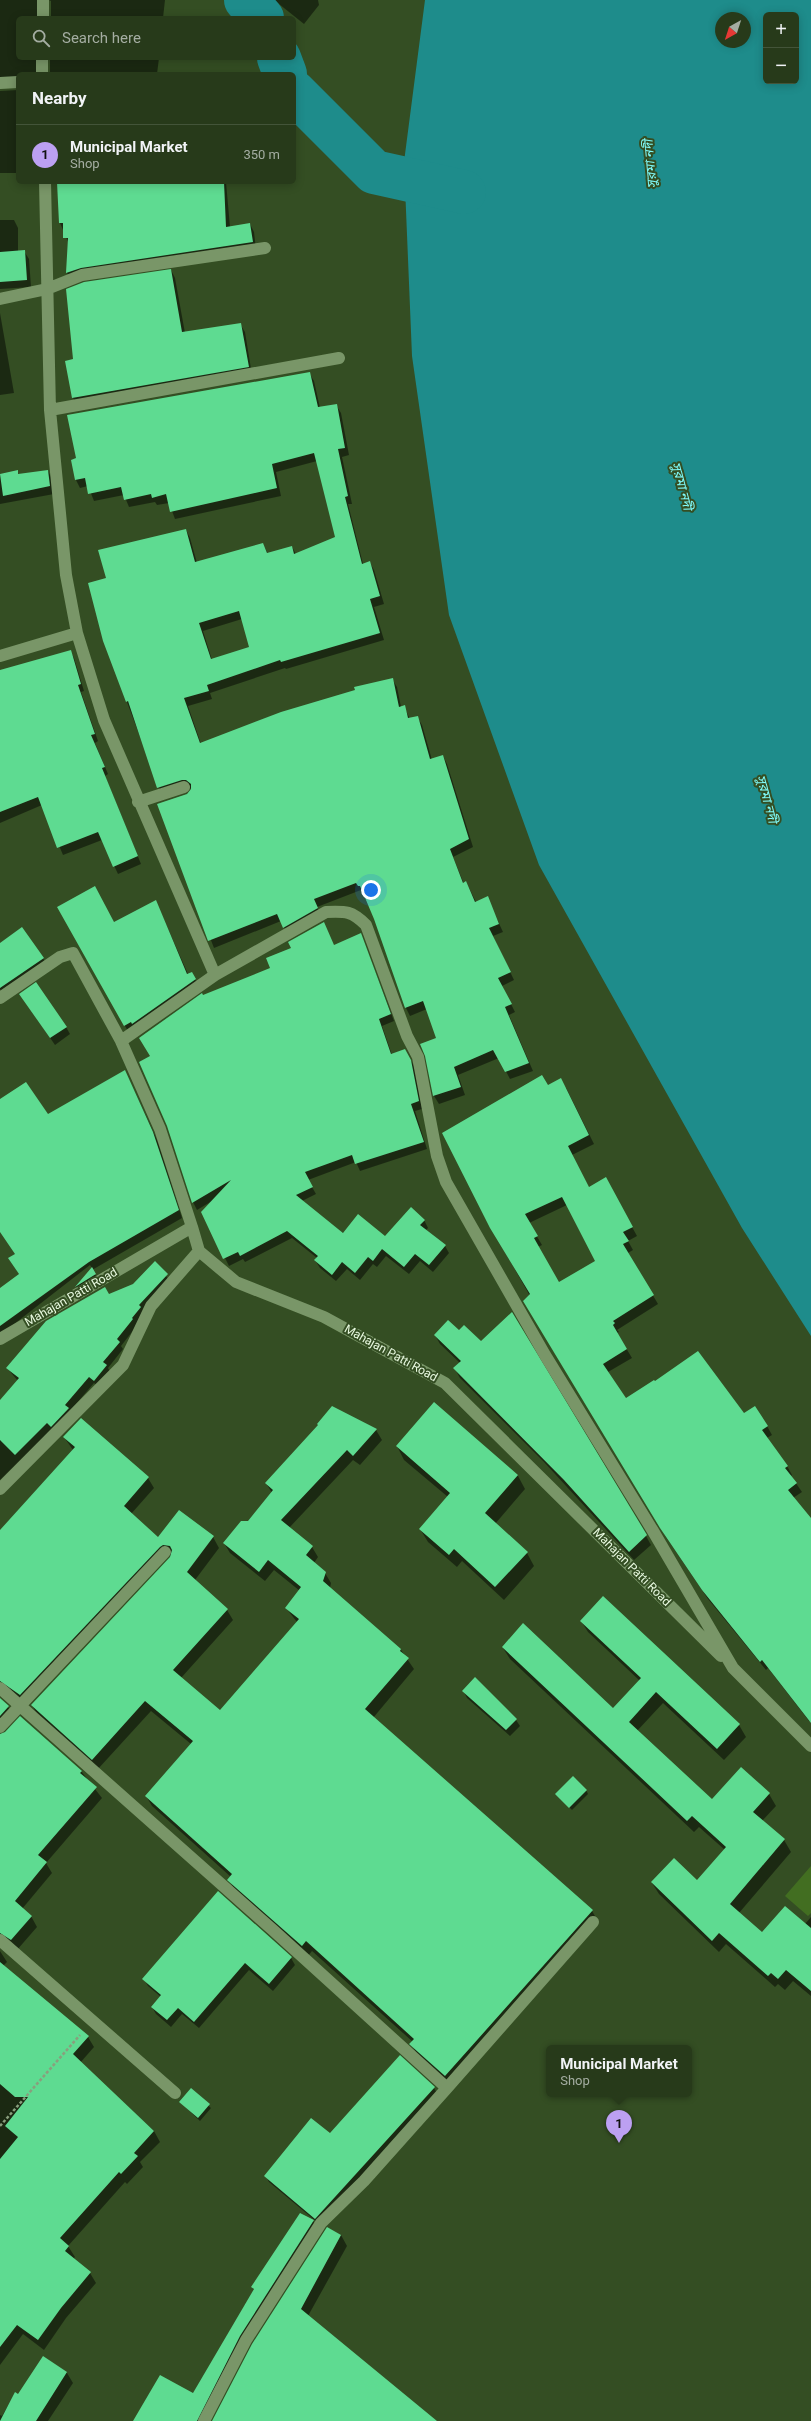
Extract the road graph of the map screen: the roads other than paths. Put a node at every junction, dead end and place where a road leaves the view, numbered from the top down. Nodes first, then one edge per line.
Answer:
1 (43, 0) edge
2 (43, 16) edge
3 (42, 60) edge
4 (42, 72) edge
5 (16, 82) edge
6 (0, 83) edge
7 (45, 184) edge
8 (265, 248) dead end
9 (47, 288) junction
10 (0, 299) edge
11 (339, 358) dead end
12 (50, 410) junction
13 (78, 633) junction
14 (0, 656) edge
15 (184, 786) dead end
16 (138, 802) junction
17 (215, 975) junction
18 (0, 998) edge
19 (121, 1041) junction
20 (192, 1227) junction
21 (199, 1251) junction
22 (0, 1339) edge
23 (0, 1489) edge
24 (165, 1552) dead end
25 (733, 1668) junction
26 (0, 1688) edge
27 (20, 1705) junction
28 (0, 1727) edge
29 (811, 1746) edge
30 (593, 1922) dead end
31 (0, 1940) edge
32 (447, 2088) junction
33 (175, 2093) dead end
34 (204, 2421) edge

1 - 2 street
3 - 4 street
5 - 6 street
7 - 9 street
8 - 9 street
9 - 10 street
9 - 12 street
11 - 12 street
12 - 13 street
13 - 14 street
13 - 16 street
15 - 16 street
16 - 17 street
17 - 19 street
17 - 25 street
18 - 19 street
19 - 20 street
20 - 21 street
20 - 22 street, Mahajan Patti Road
21 - 23 street
21 - 25 street, Mahajan Patti Road
24 - 27 street
25 - 29 street
26 - 27 street
27 - 28 street
27 - 32 street
30 - 32 street
31 - 33 street
32 - 34 street

